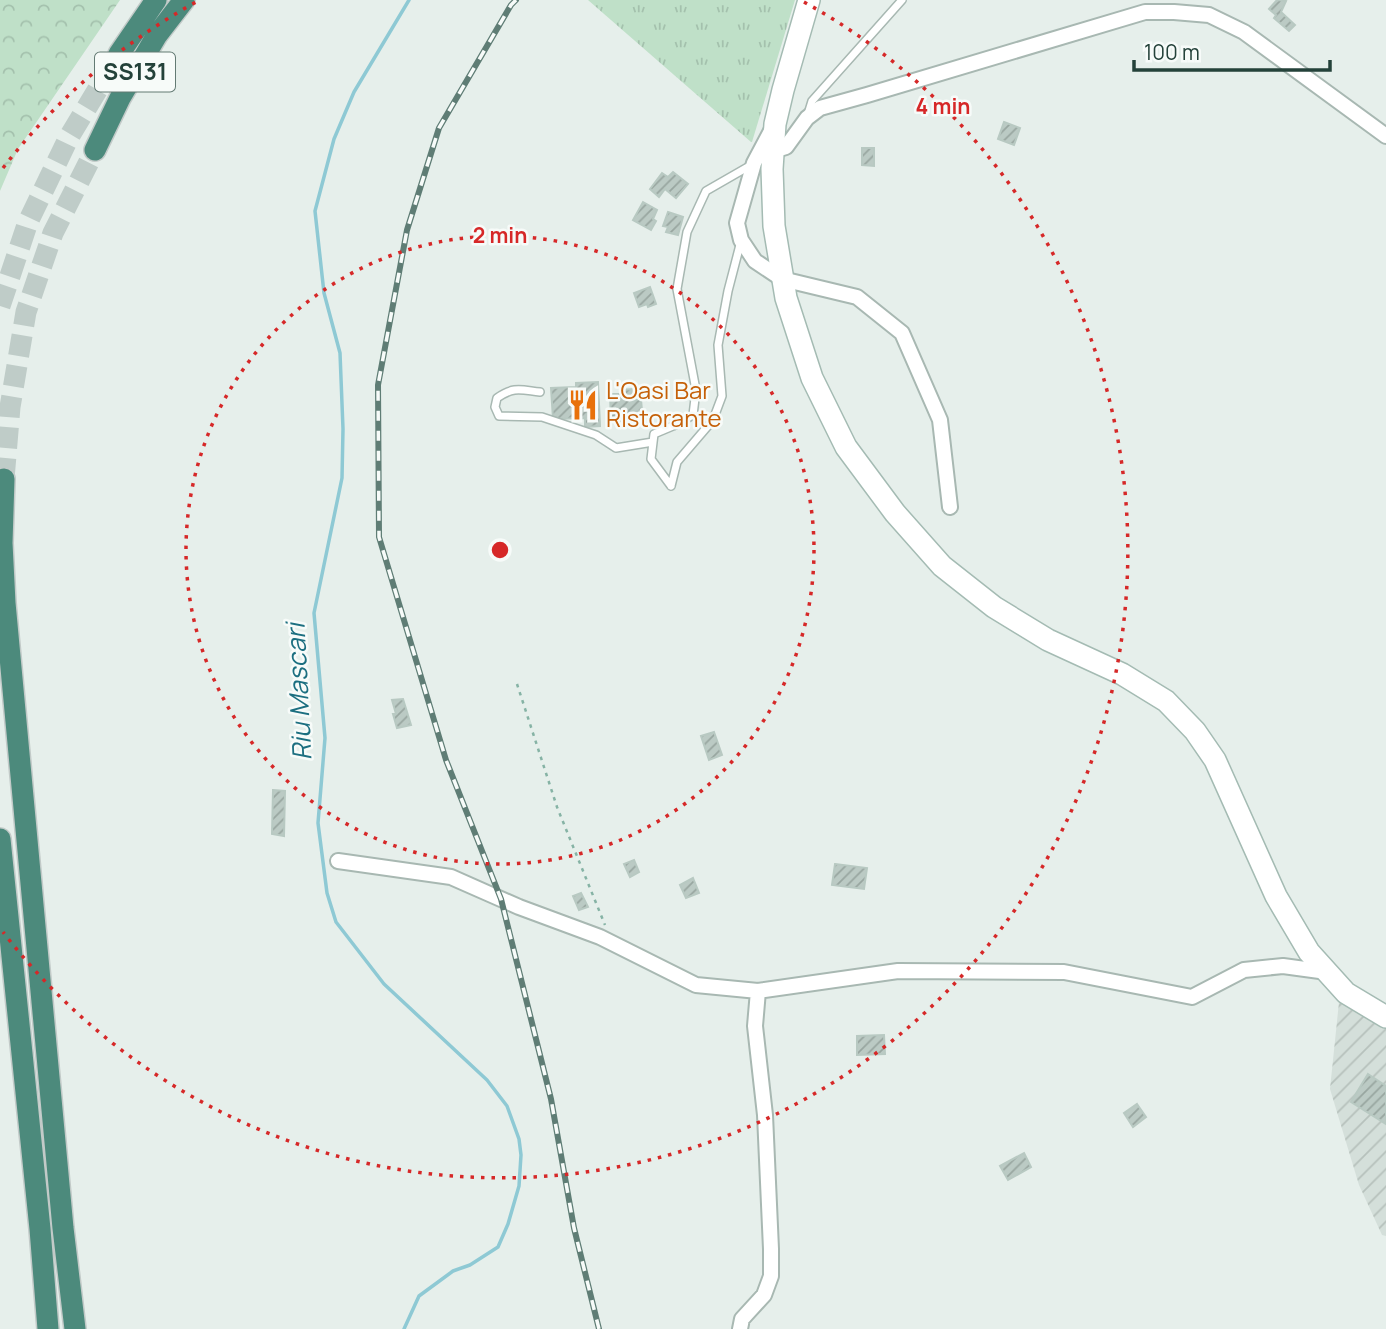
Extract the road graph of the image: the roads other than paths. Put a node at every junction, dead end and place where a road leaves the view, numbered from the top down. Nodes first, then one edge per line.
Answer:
1 (156, 0) edge
2 (184, 0) edge
3 (809, 0) edge
4 (902, 0) edge
5 (119, 54) tunnel mouth
6 (807, 118) junction
7 (775, 124) junction
8 (1386, 136) edge
9 (95, 150) tunnel mouth
10 (773, 151) junction
11 (754, 163) junction
12 (741, 240) junction
13 (782, 279) junction
14 (540, 392) dead end
15 (653, 442) junction
16 (4, 480) dead end
17 (950, 506) dead end
18 (0, 839) edge
19 (338, 861) dead end
20 (1327, 972) junction
21 (758, 991) junction
22 (1386, 1017) edge
23 (48, 1329) edge
24 (75, 1329) edge
25 (740, 1329) edge

1 - 5 highway, SS131
2 - 9 highway, SS131
3 - 7 main road
4 - 6 lane
6 - 8 street
6 - 10 street
7 - 10 main road
7 - 11 street
10 - 13 main road
11 - 12 street
11 - 15 lane
12 - 13 street
12 - 15 lane
13 - 17 street
13 - 20 main road
14 - 15 lane
16 - 24 highway
18 - 23 highway
19 - 21 street
20 - 21 street
20 - 22 main road
21 - 25 street

